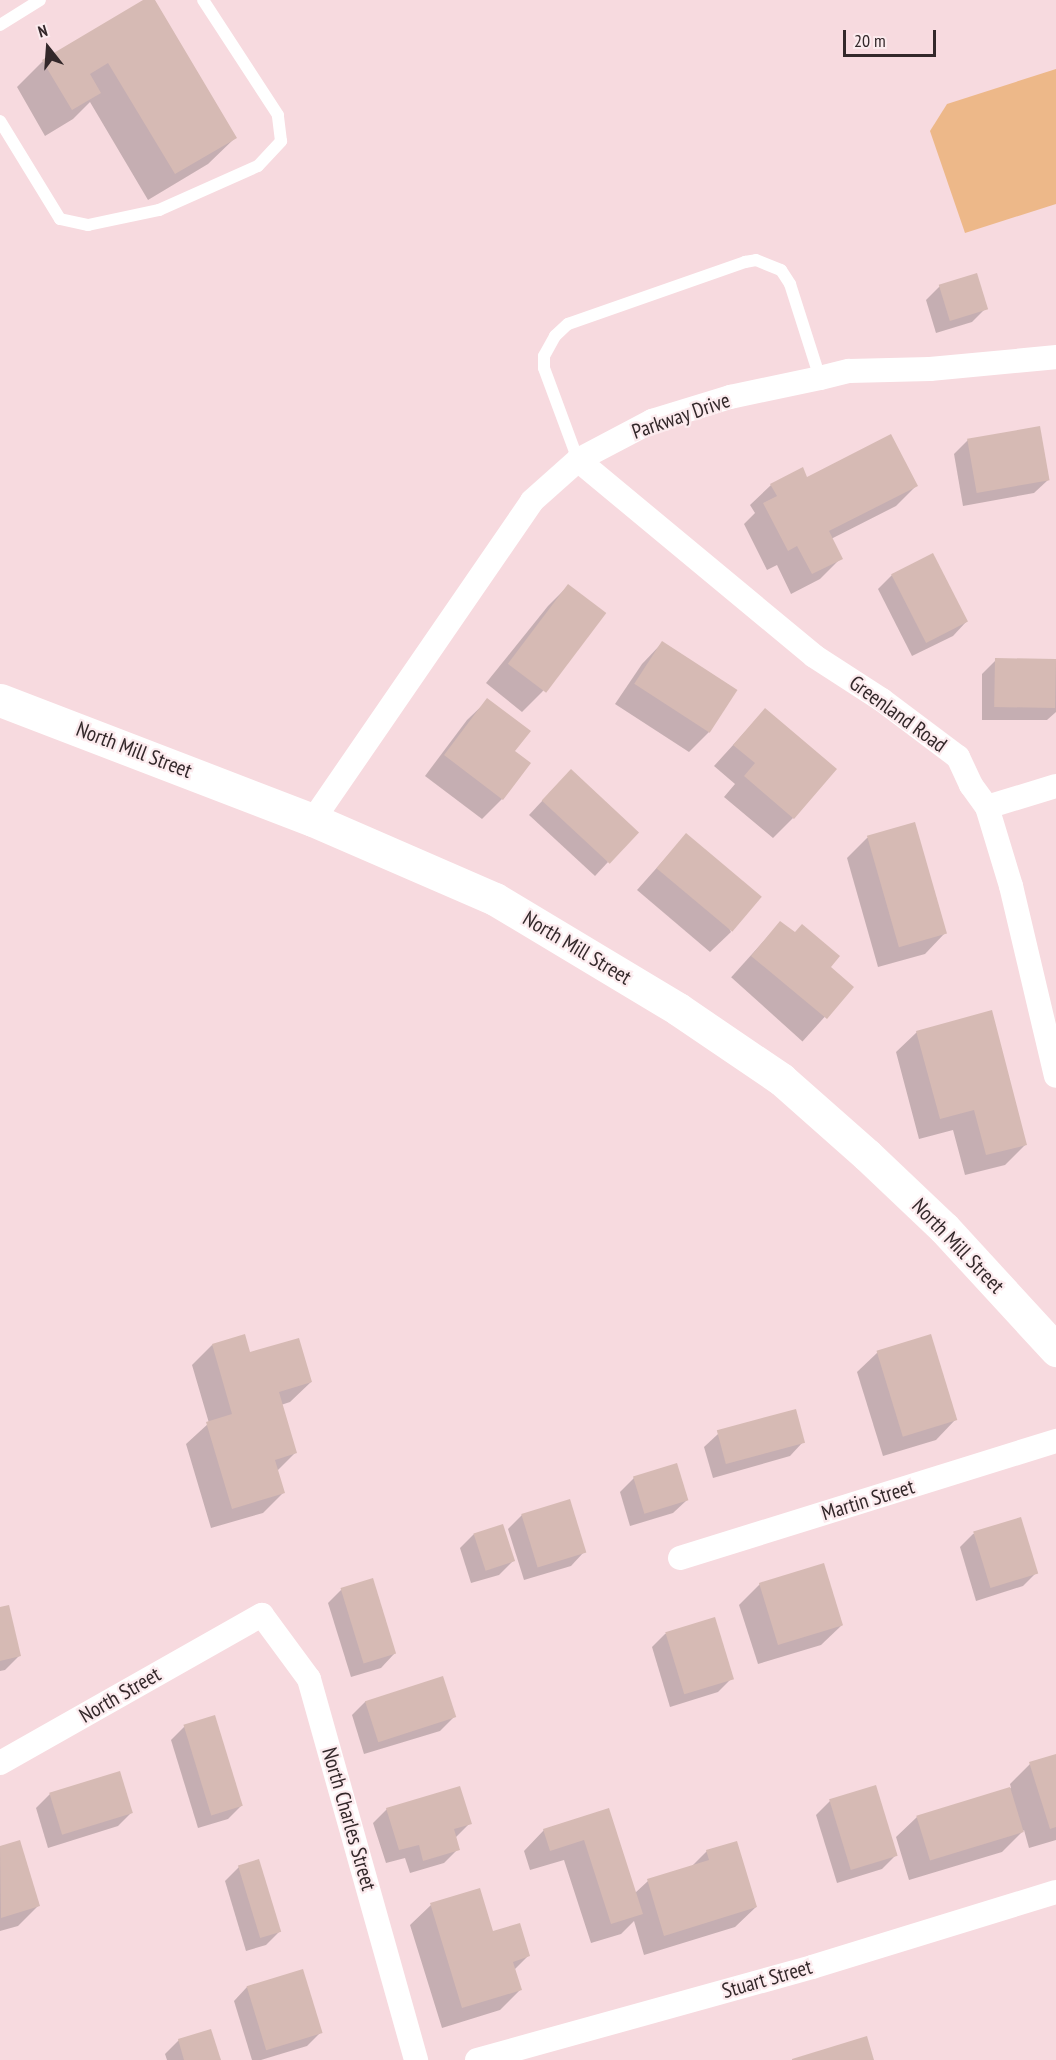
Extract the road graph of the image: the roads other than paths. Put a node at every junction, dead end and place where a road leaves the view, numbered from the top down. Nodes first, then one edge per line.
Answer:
1 (40, 0) edge
2 (203, 0) edge
3 (0, 25) edge
4 (0, 121) edge
5 (1056, 357) edge
6 (820, 378) junction
7 (578, 460) junction
8 (0, 700) edge
9 (1056, 786) edge
10 (987, 807) junction
11 (313, 820) junction
12 (1056, 1076) edge
13 (1055, 1345) edge
14 (1056, 1441) edge
15 (680, 1558) dead end
16 (240, 1627) joint
17 (0, 1763) edge
18 (1056, 1892) edge
19 (417, 2060) edge
20 (477, 2060) edge

1 - 3 lane
2 - 4 lane
5 - 6 street, Parkway Drive
6 - 7 street, Parkway Drive
6 - 7 lane
7 - 10 street, Greenland Road
7 - 11 street, Parkway Drive
8 - 11 main road, North Mill Street
9 - 10 street
10 - 12 street, Greenland Road
11 - 13 main road, North Mill Street
14 - 15 street, Martin Street
16 - 17 street, North Street
16 - 19 street, North Charles Street
18 - 20 street, Stuart Street

